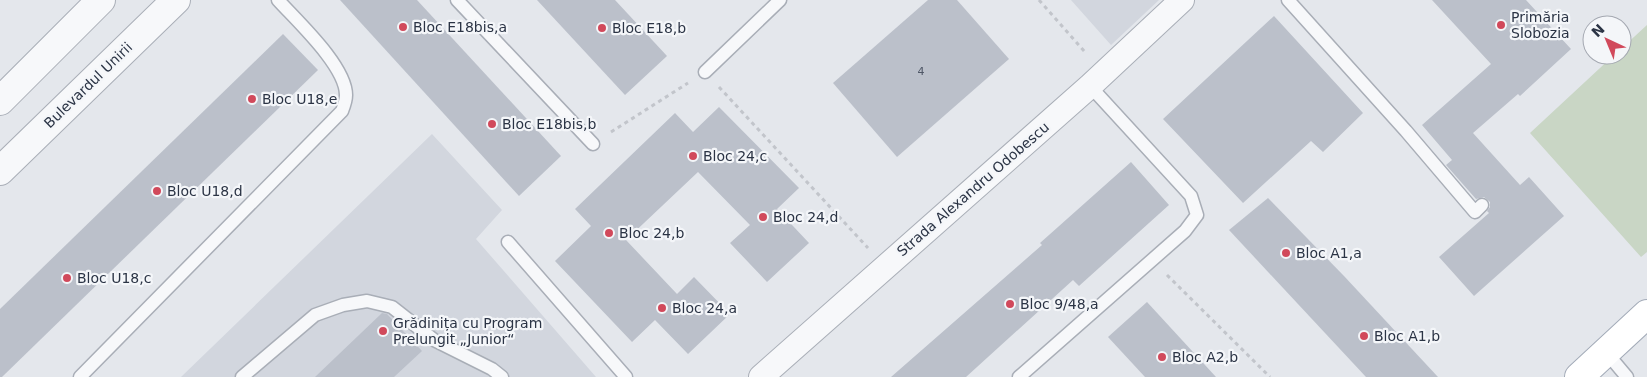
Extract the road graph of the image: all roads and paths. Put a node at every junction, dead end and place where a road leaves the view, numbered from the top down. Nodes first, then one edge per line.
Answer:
1 (101, 0) edge
2 (176, 0) edge
3 (278, 0) edge
4 (457, 0) edge
5 (780, 0) edge
6 (1039, 0) edge
7 (1182, 0) edge
8 (1288, 0) edge
9 (705, 72) junction
10 (1096, 80) junction
11 (0, 101) edge
12 (593, 144) joint
13 (0, 171) edge
14 (1482, 205) dead end
15 (508, 242) dead end
16 (1152, 260) junction
17 (885, 267) junction
18 (1647, 314) edge
19 (1606, 352) junction
20 (80, 377) edge
21 (242, 377) edge
22 (502, 377) edge
23 (626, 377) edge
24 (761, 377) edge
25 (1019, 377) edge
26 (1270, 377) edge
27 (1579, 377) edge
28 (1627, 377) edge

1 - 11 street
2 - 13 street, Bulevardul Unirii
3 - 20 lane
4 - 12 lane
5 - 9 lane
6 - 10 path
7 - 10 street, Strada Alexandru Odobescu
8 - 14 lane
9 - 12 path
9 - 17 path
10 - 16 lane
10 - 17 street, Strada Alexandru Odobescu
15 - 23 lane
16 - 25 lane
16 - 26 path
17 - 24 street, Strada Alexandru Odobescu
18 - 19 main road
19 - 27 main road
19 - 28 lane
21 - 22 lane

